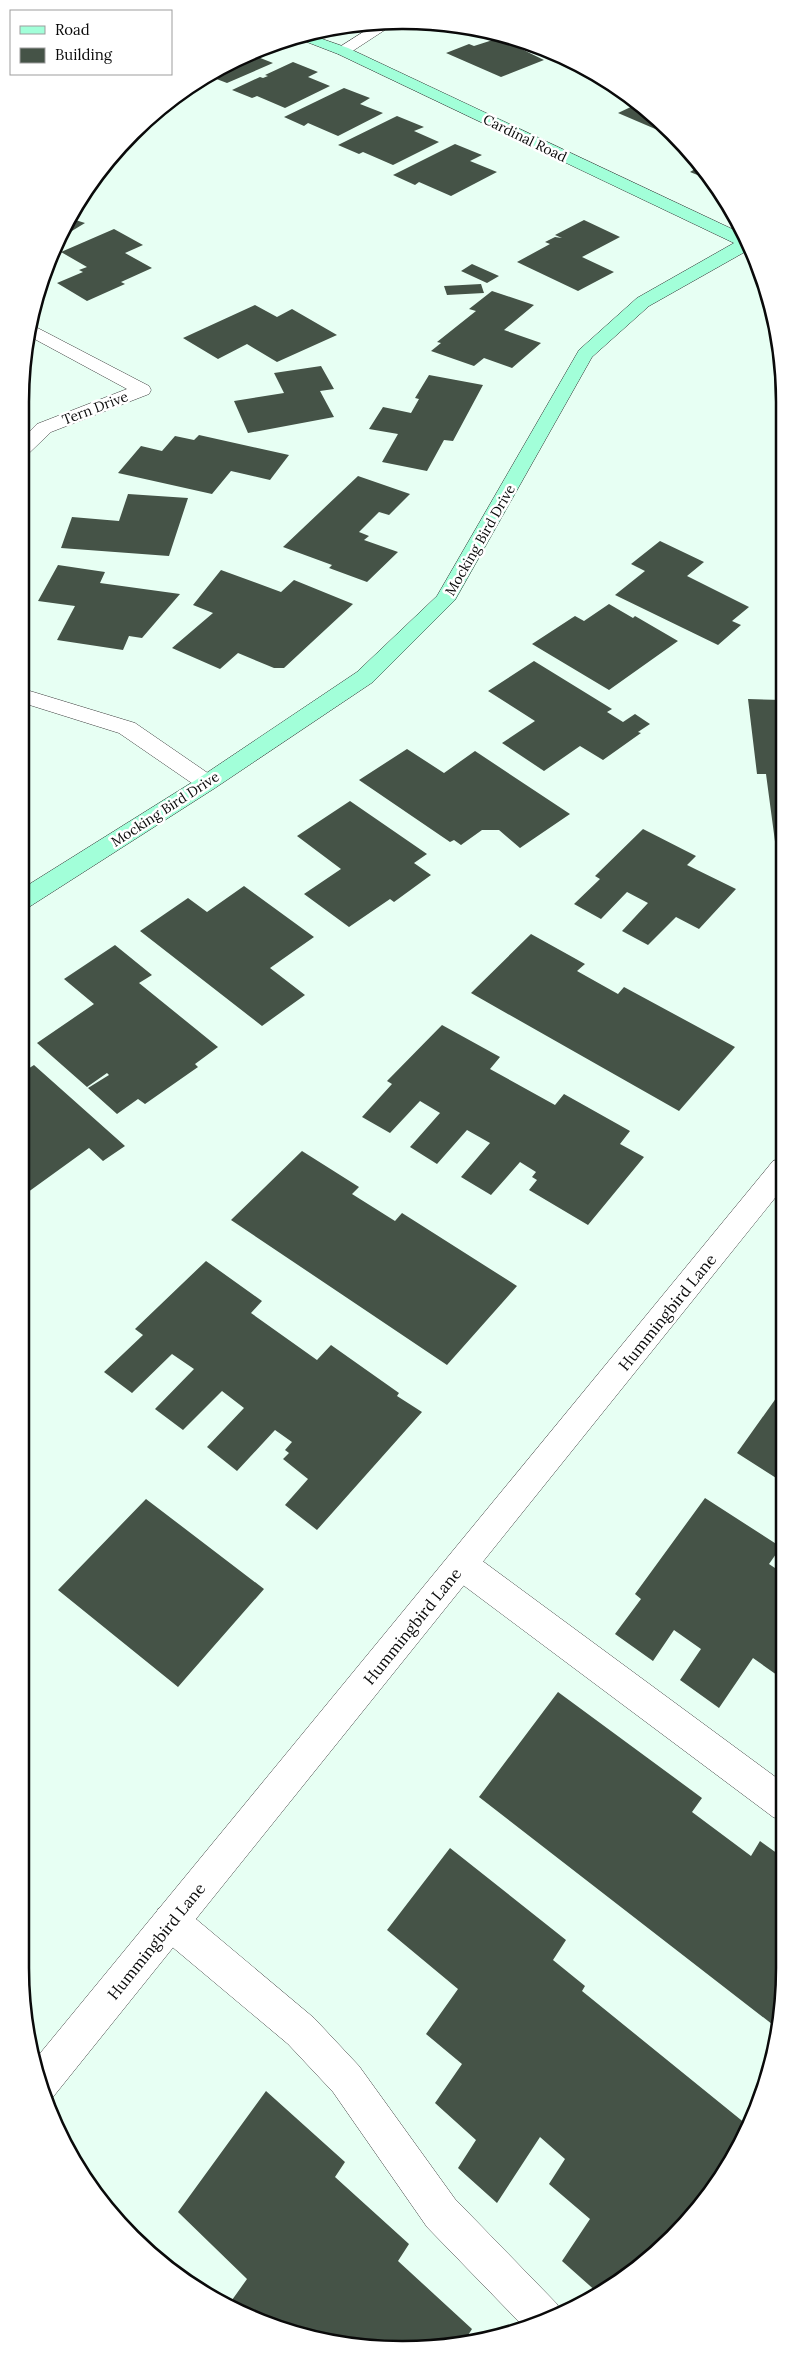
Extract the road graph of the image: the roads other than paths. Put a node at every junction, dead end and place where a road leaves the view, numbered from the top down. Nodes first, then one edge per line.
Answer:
1 (376, 30) edge
2 (312, 40) edge
3 (343, 50) junction
4 (739, 240) edge
5 (743, 247) edge
6 (36, 332) edge
7 (29, 442) edge
8 (29, 698) edge
9 (207, 783) junction
10 (29, 896) edge
11 (776, 1178) edge
12 (462, 1565) junction
13 (776, 1799) edge
14 (171, 1922) junction
15 (45, 2077) edge
16 (540, 2315) edge

1 - 3 street
2 - 3 street, Cardinal Road
3 - 4 street, Cardinal Road
5 - 9 street, Mocking Bird Drive
6 - 7 street, Tern Drive
8 - 9 street
9 - 10 street, Mocking Bird Drive
11 - 12 street, Hummingbird Lane
12 - 13 street
12 - 14 street, Hummingbird Lane
14 - 15 street, Hummingbird Lane
14 - 16 street

